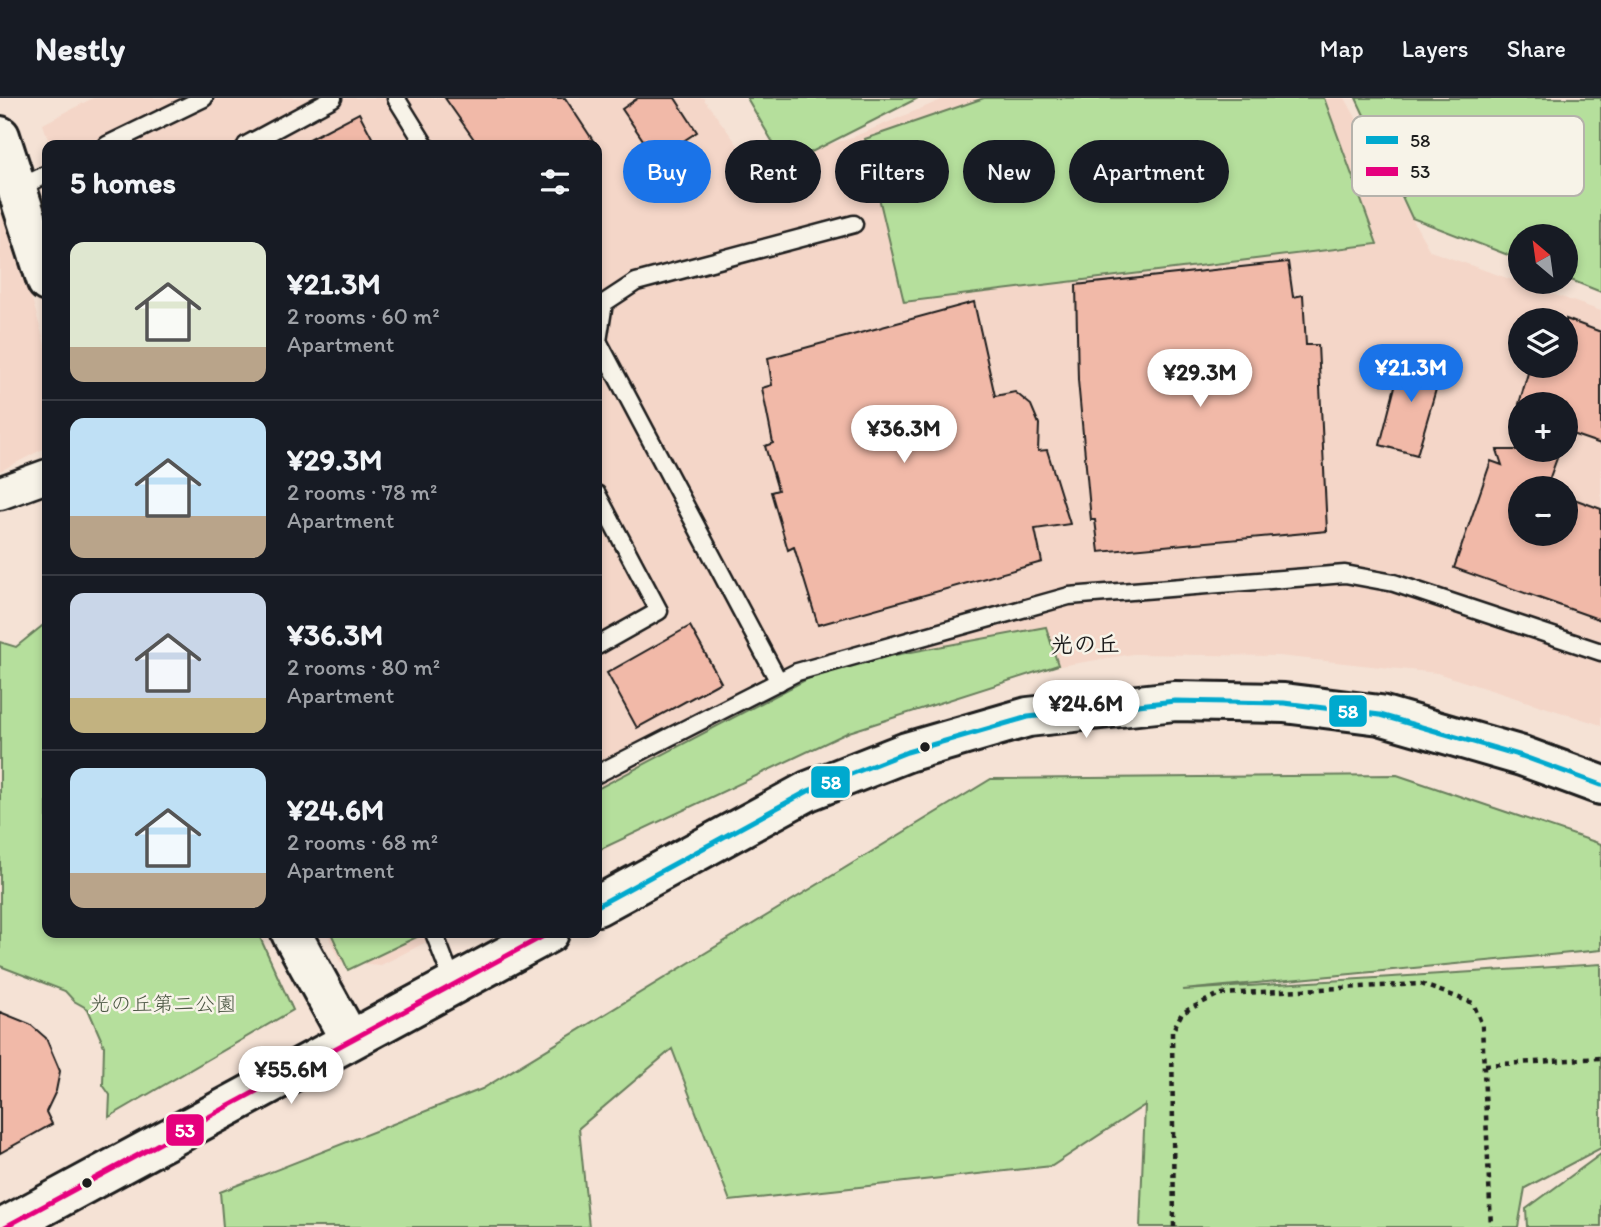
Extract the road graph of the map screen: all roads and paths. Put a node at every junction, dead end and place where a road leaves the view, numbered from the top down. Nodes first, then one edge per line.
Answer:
1 (204, 98) edge
2 (333, 98) edge
3 (396, 98) edge
4 (0, 136) edge
5 (117, 140) edge
6 (255, 140) edge
7 (422, 140) edge
8 (32, 182) edge
9 (854, 224) dead end
10 (42, 249) edge
11 (602, 316) edge
12 (602, 349) edge
13 (42, 478) edge
14 (0, 493) edge
15 (602, 503) edge
16 (602, 643) edge
17 (1601, 652) edge
18 (779, 682) junction
19 (602, 771) edge
20 (1601, 785) edge
21 (602, 903) edge
22 (294, 938) edge
23 (436, 938) edge
24 (539, 938) edge
25 (454, 985) junction
26 (350, 1040) junction
27 (1601, 1058) edge
28 (1485, 1065) junction
29 (5, 1227) edge
30 (1174, 1227) edge
31 (1491, 1227) edge

1 - 5 lane
2 - 6 lane
3 - 7 lane
4 - 8 street
8 - 10 street
9 - 11 lane
12 - 18 lane
13 - 14 street
15 - 16 lane
17 - 18 lane
18 - 19 lane
20 - 21 street
22 - 26 street
23 - 25 lane
24 - 25 street
25 - 26 street
26 - 29 street
27 - 28 path
28 - 30 path
28 - 31 path

